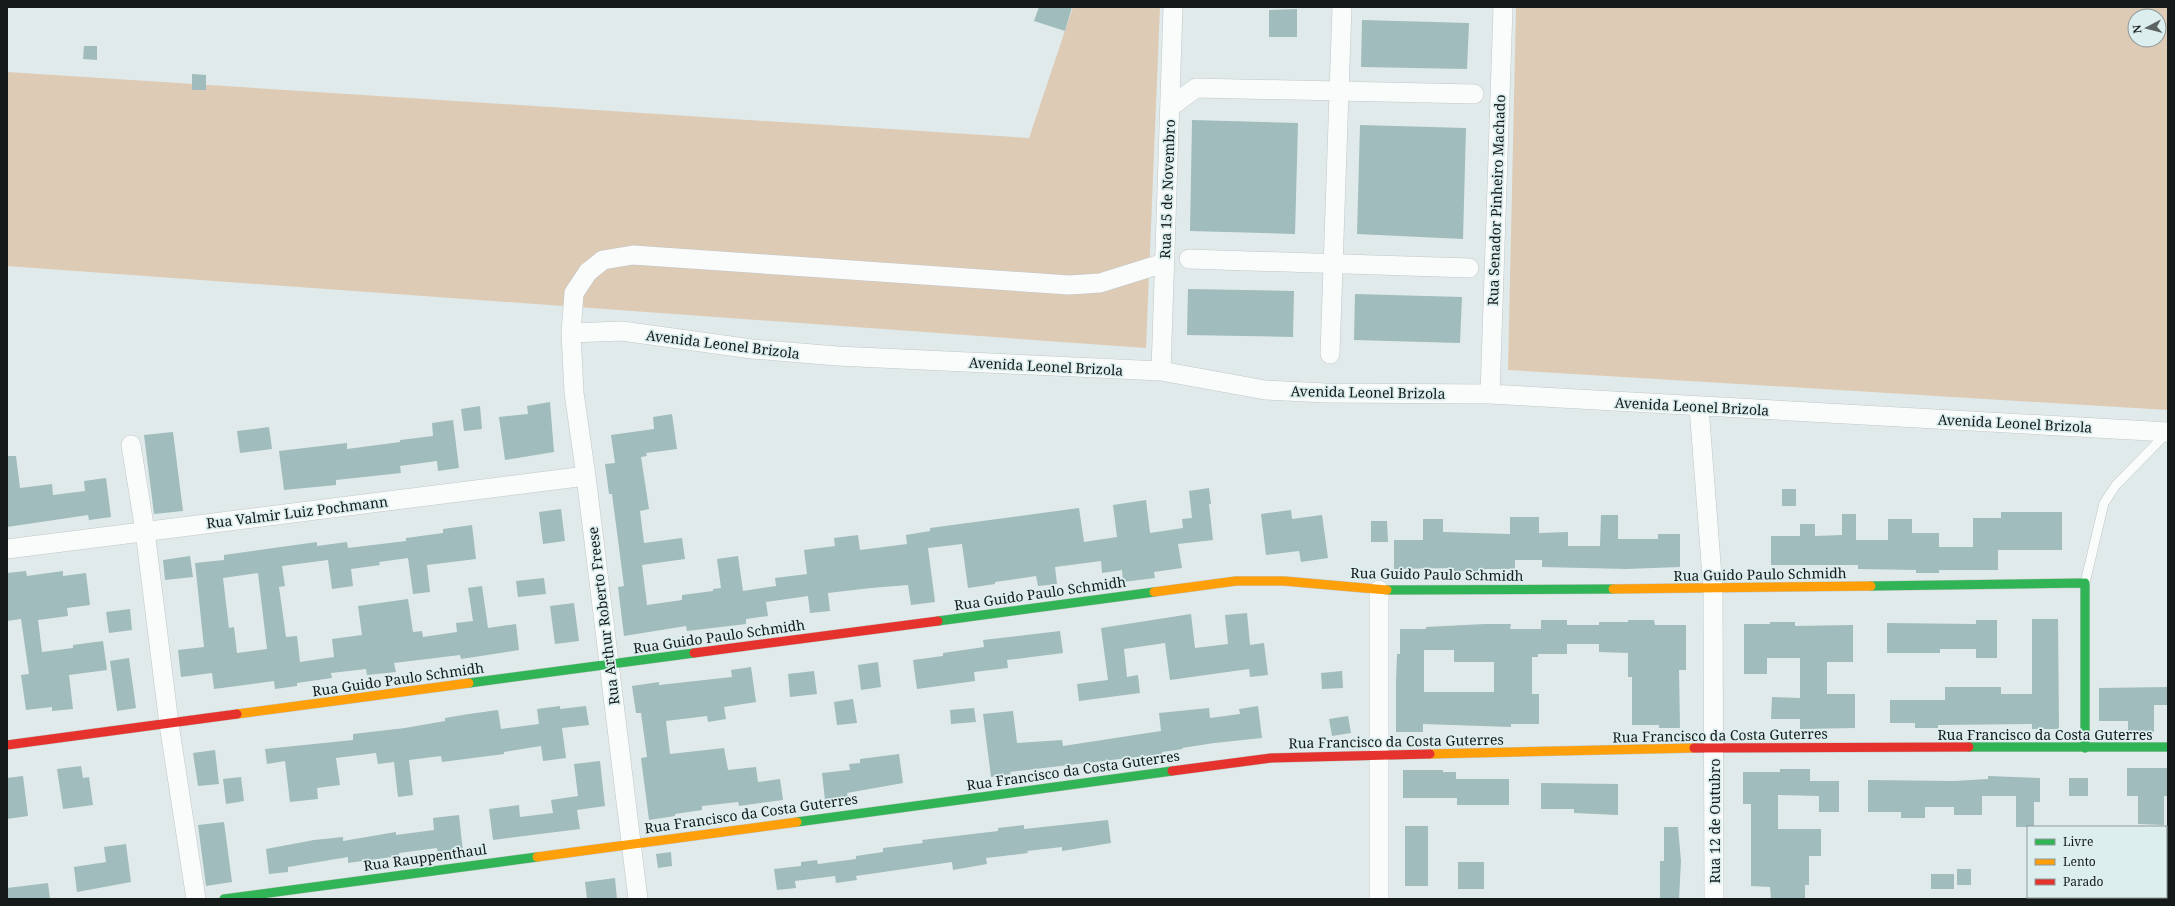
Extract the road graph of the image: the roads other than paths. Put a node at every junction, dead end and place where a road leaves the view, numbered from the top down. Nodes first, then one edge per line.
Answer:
1 (1173, 7) edge
2 (1342, 7) edge
3 (1503, 7) edge
4 (1340, 91) junction
5 (1474, 94) dead end
6 (1170, 107) junction
7 (1189, 259) dead end
8 (1164, 263) junction
9 (1333, 264) junction
10 (1470, 268) dead end
11 (571, 333) junction
12 (1330, 354) dead end
13 (1161, 371) junction
14 (1490, 394) junction
15 (1699, 407) junction
16 (2168, 432) edge
17 (131, 445) dead end
18 (586, 476) junction
19 (145, 531) junction
20 (7, 549) edge
21 (2085, 583) junction
22 (1713, 589) junction
23 (1379, 590) junction
24 (609, 665) junction
25 (169, 724) junction
26 (7, 745) edge
27 (2168, 747) edge
28 (1714, 748) junction
29 (2085, 748) junction
30 (1379, 755) junction
31 (631, 843) junction
32 (196, 899) edge
33 (224, 899) edge
34 (638, 899) edge
35 (1379, 899) edge
36 (1714, 899) edge

1 - 6 street, Rua 15 de Novembro
2 - 4 street
3 - 14 street, Rua Senador Pinheiro Machado
4 - 5 street
4 - 6 street
4 - 9 street
6 - 8 street, Rua 15 de Novembro
7 - 9 street
8 - 11 street, Rua Arthur Roberto Freese
8 - 13 street, Rua 15 de Novembro
9 - 10 street
9 - 12 street
11 - 13 street, Avenida Leonel Brizola
11 - 18 street, Rua Arthur Roberto Freese
13 - 14 street, Avenida Leonel Brizola
14 - 15 street, Avenida Leonel Brizola
15 - 16 street, Avenida Leonel Brizola
15 - 22 street, Rua 12 de Outubro
16 - 21 lane
17 - 19 street
18 - 19 street, Rua Valmir Luiz Pochmann
18 - 24 street, Rua Arthur Roberto Freese
19 - 20 street, Rua Valmir Luiz Pochmann
19 - 25 street
21 - 22 street, Rua Guido Paulo Schmidh
21 - 29 street
22 - 23 street, Rua Guido Paulo Schmidh
22 - 28 street, Rua 12 de Outubro
23 - 24 street, Rua Guido Paulo Schmidh
23 - 30 street
24 - 25 street, Rua Guido Paulo Schmidh
24 - 31 street, Rua Arthur Roberto Freese
25 - 26 street, Rua Guido Paulo Schmidh
25 - 32 street
27 - 29 street, Rua Francisco da Costa Guterres
28 - 29 street, Rua Francisco da Costa Guterres
28 - 30 street, Rua Francisco da Costa Guterres
28 - 36 street, Rua 12 de Outubro
30 - 31 street, Rua Francisco da Costa Guterres
30 - 35 street
31 - 33 street, Rua Rauppenthaul
31 - 34 street, Rua Arthur Roberto Freese

